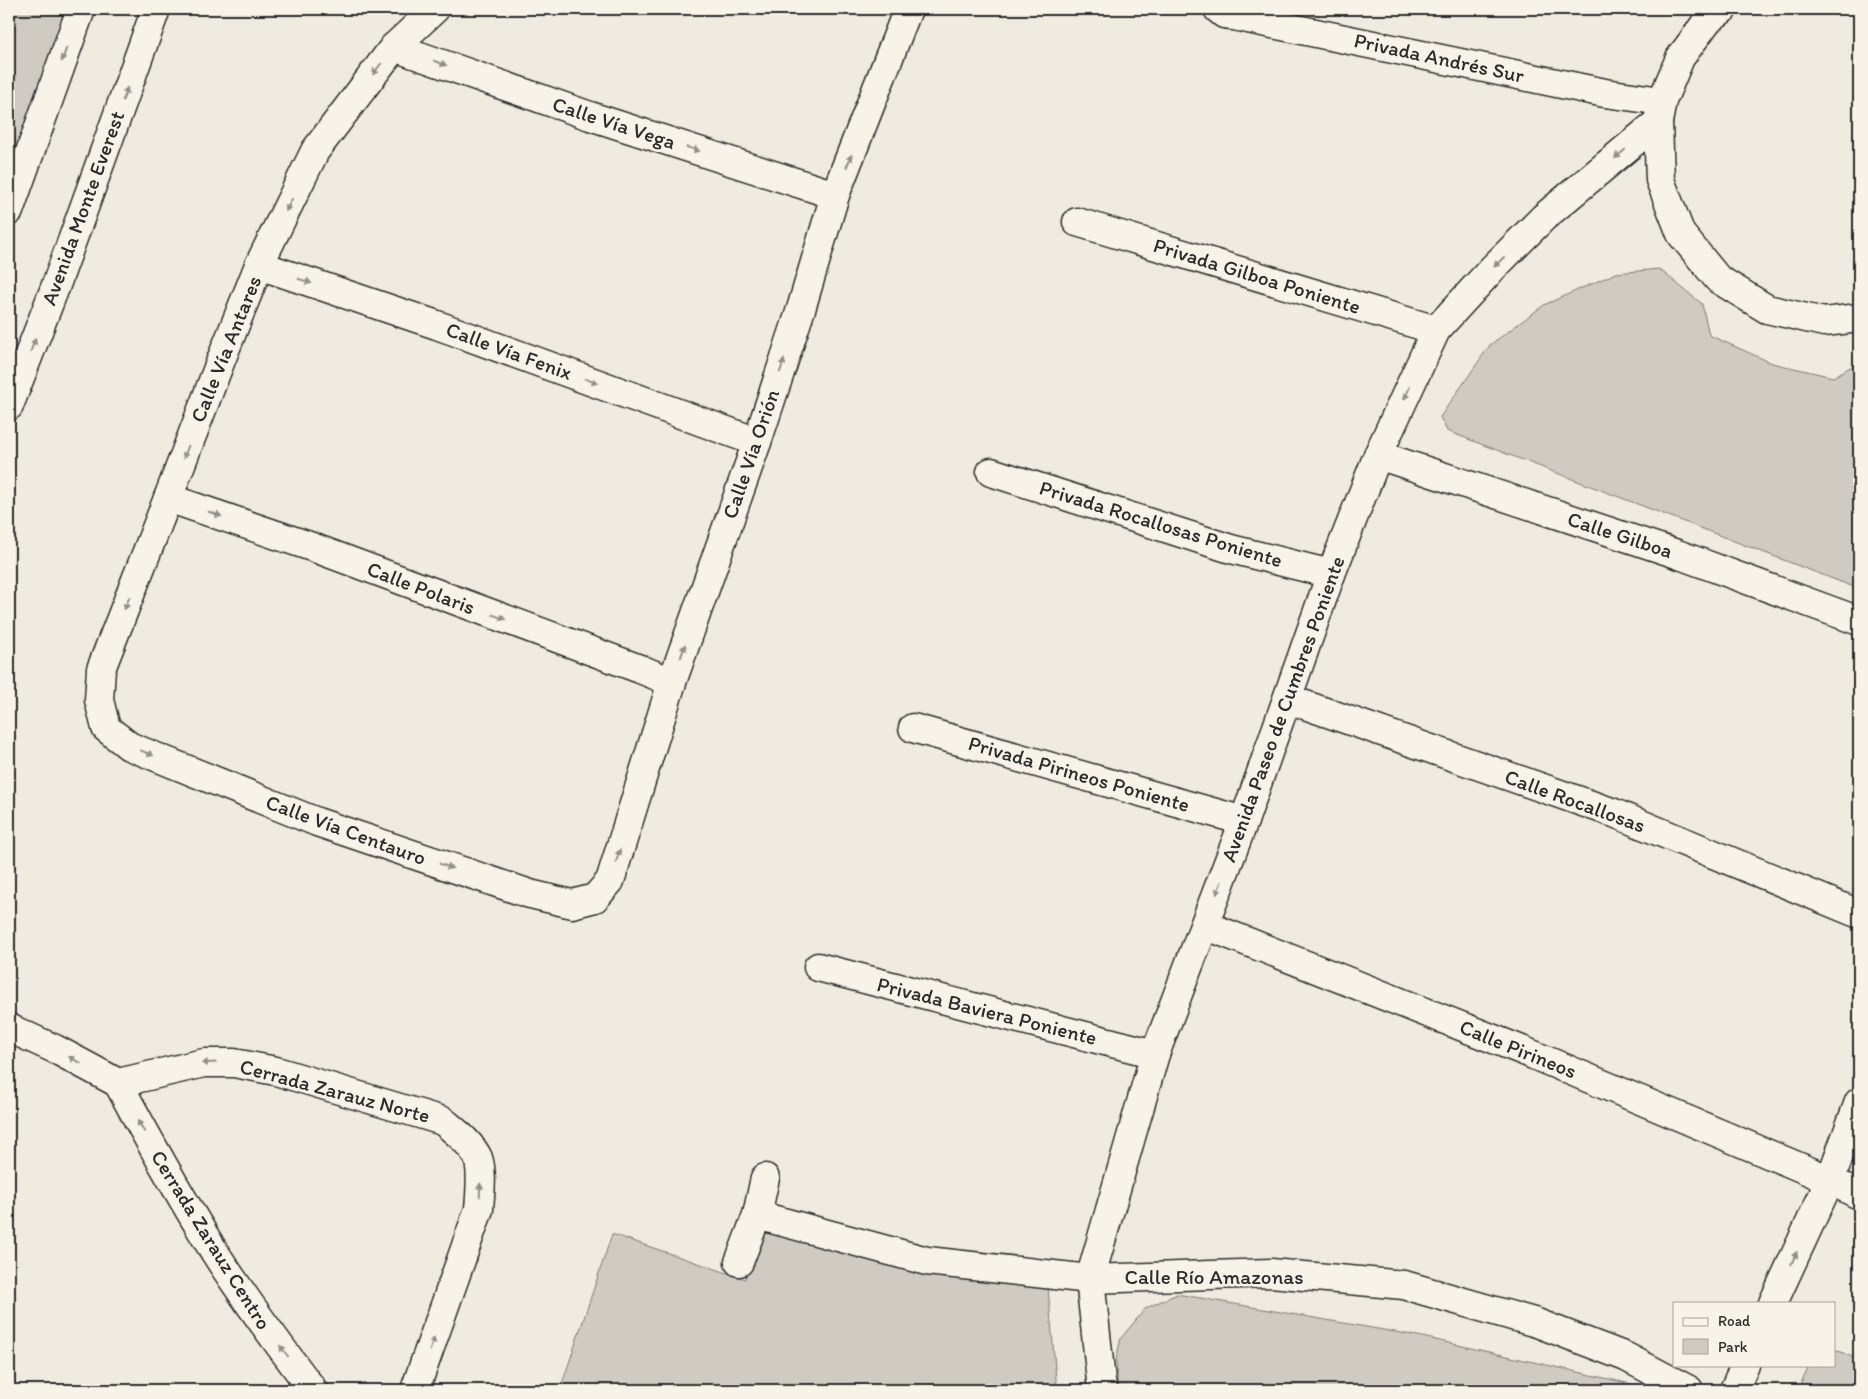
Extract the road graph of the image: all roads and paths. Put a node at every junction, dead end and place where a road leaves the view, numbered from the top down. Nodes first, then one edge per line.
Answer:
1 (81, 9) edge
2 (156, 9) edge
3 (435, 9) edge
4 (908, 9) edge
5 (1218, 9) edge
6 (1723, 9) edge
7 (394, 47) junction
8 (1660, 112) junction
9 (835, 195) junction
10 (9, 211) edge
11 (1077, 222) dead end
12 (259, 265) junction
13 (1859, 318) edge
14 (1436, 330) junction
15 (9, 406) edge
16 (757, 442) junction
17 (1378, 455) junction
18 (991, 472) dead end
19 (168, 498) junction
20 (1331, 574) junction
21 (1859, 620) edge
22 (672, 682) junction
23 (1288, 699) junction
24 (106, 728) joint
25 (913, 728) dead end
26 (1244, 821) junction
27 (595, 898) joint
28 (1859, 914) edge
29 (1205, 925) junction
30 (818, 967) dead end
31 (9, 1028) edge
32 (1155, 1054) junction
33 (118, 1083) junction
34 (1859, 1102) edge
35 (765, 1178) dead end
36 (1830, 1180) junction
37 (1859, 1195) edge
38 (757, 1215) junction
39 (739, 1262) dead end
40 (1090, 1279) junction
41 (1774, 1302) edge
42 (1745, 1366) edge
43 (313, 1390) edge
44 (415, 1390) edge
45 (1102, 1390) edge
46 (1689, 1390) edge
47 (1734, 1390) edge

1 -> 10 street
15 -> 2 street, Avenida Monte Everest
3 - 7 street, Calle Vía Antares
9 -> 4 street, Calle Vía Orión
5 - 8 street, Privada Andrés Sur
6 - 8 street
7 -> 9 street, Calle Vía Vega
7 -> 12 street, Calle Vía Antares
8 - 13 street
8 -> 14 street, Avenida Paseo de Cumbres Poniente
16 -> 9 street, Calle Vía Orión
11 - 14 street, Privada Gilboa Poniente
12 -> 16 street, Calle Vía Fenix
12 -> 19 street, Calle Vía Antares
14 -> 17 street, Avenida Paseo de Cumbres Poniente
22 -> 16 street, Calle Vía Orión
17 - 20 street, Avenida Paseo de Cumbres Poniente
17 - 21 street, Calle Gilboa
18 - 20 street, Privada Rocallosas Poniente
19 -> 22 street, Calle Polaris
19 -> 24 street, Calle Vía Antares
20 - 23 street, Avenida Paseo de Cumbres Poniente
27 -> 22 street, Calle Vía Orión
23 - 26 street, Avenida Paseo de Cumbres Poniente
23 - 28 street, Calle Rocallosas
24 -> 27 street, Calle Vía Centauro
25 - 26 street, Privada Pirineos Poniente
26 -> 29 street, Avenida Paseo de Cumbres Poniente
29 - 32 street, Avenida Paseo de Cumbres Poniente
29 - 36 street, Calle Pirineos
30 - 32 street, Privada Baviera Poniente
33 -> 31 street
32 - 40 street, Avenida Paseo de Cumbres Poniente
43 -> 33 street, Cerrada Zarauz Centro
44 -> 33 street, Cerrada Zarauz Norte
34 - 36 street
35 - 38 street
36 - 37 street, Calle Pirineos
41 -> 36 street
38 - 39 street
38 - 40 street, Calle Río Amazonas
40 - 45 street, Avenida Paseo de Cumbres Poniente
40 - 46 street, Calle Río Amazonas
42 - 47 street

